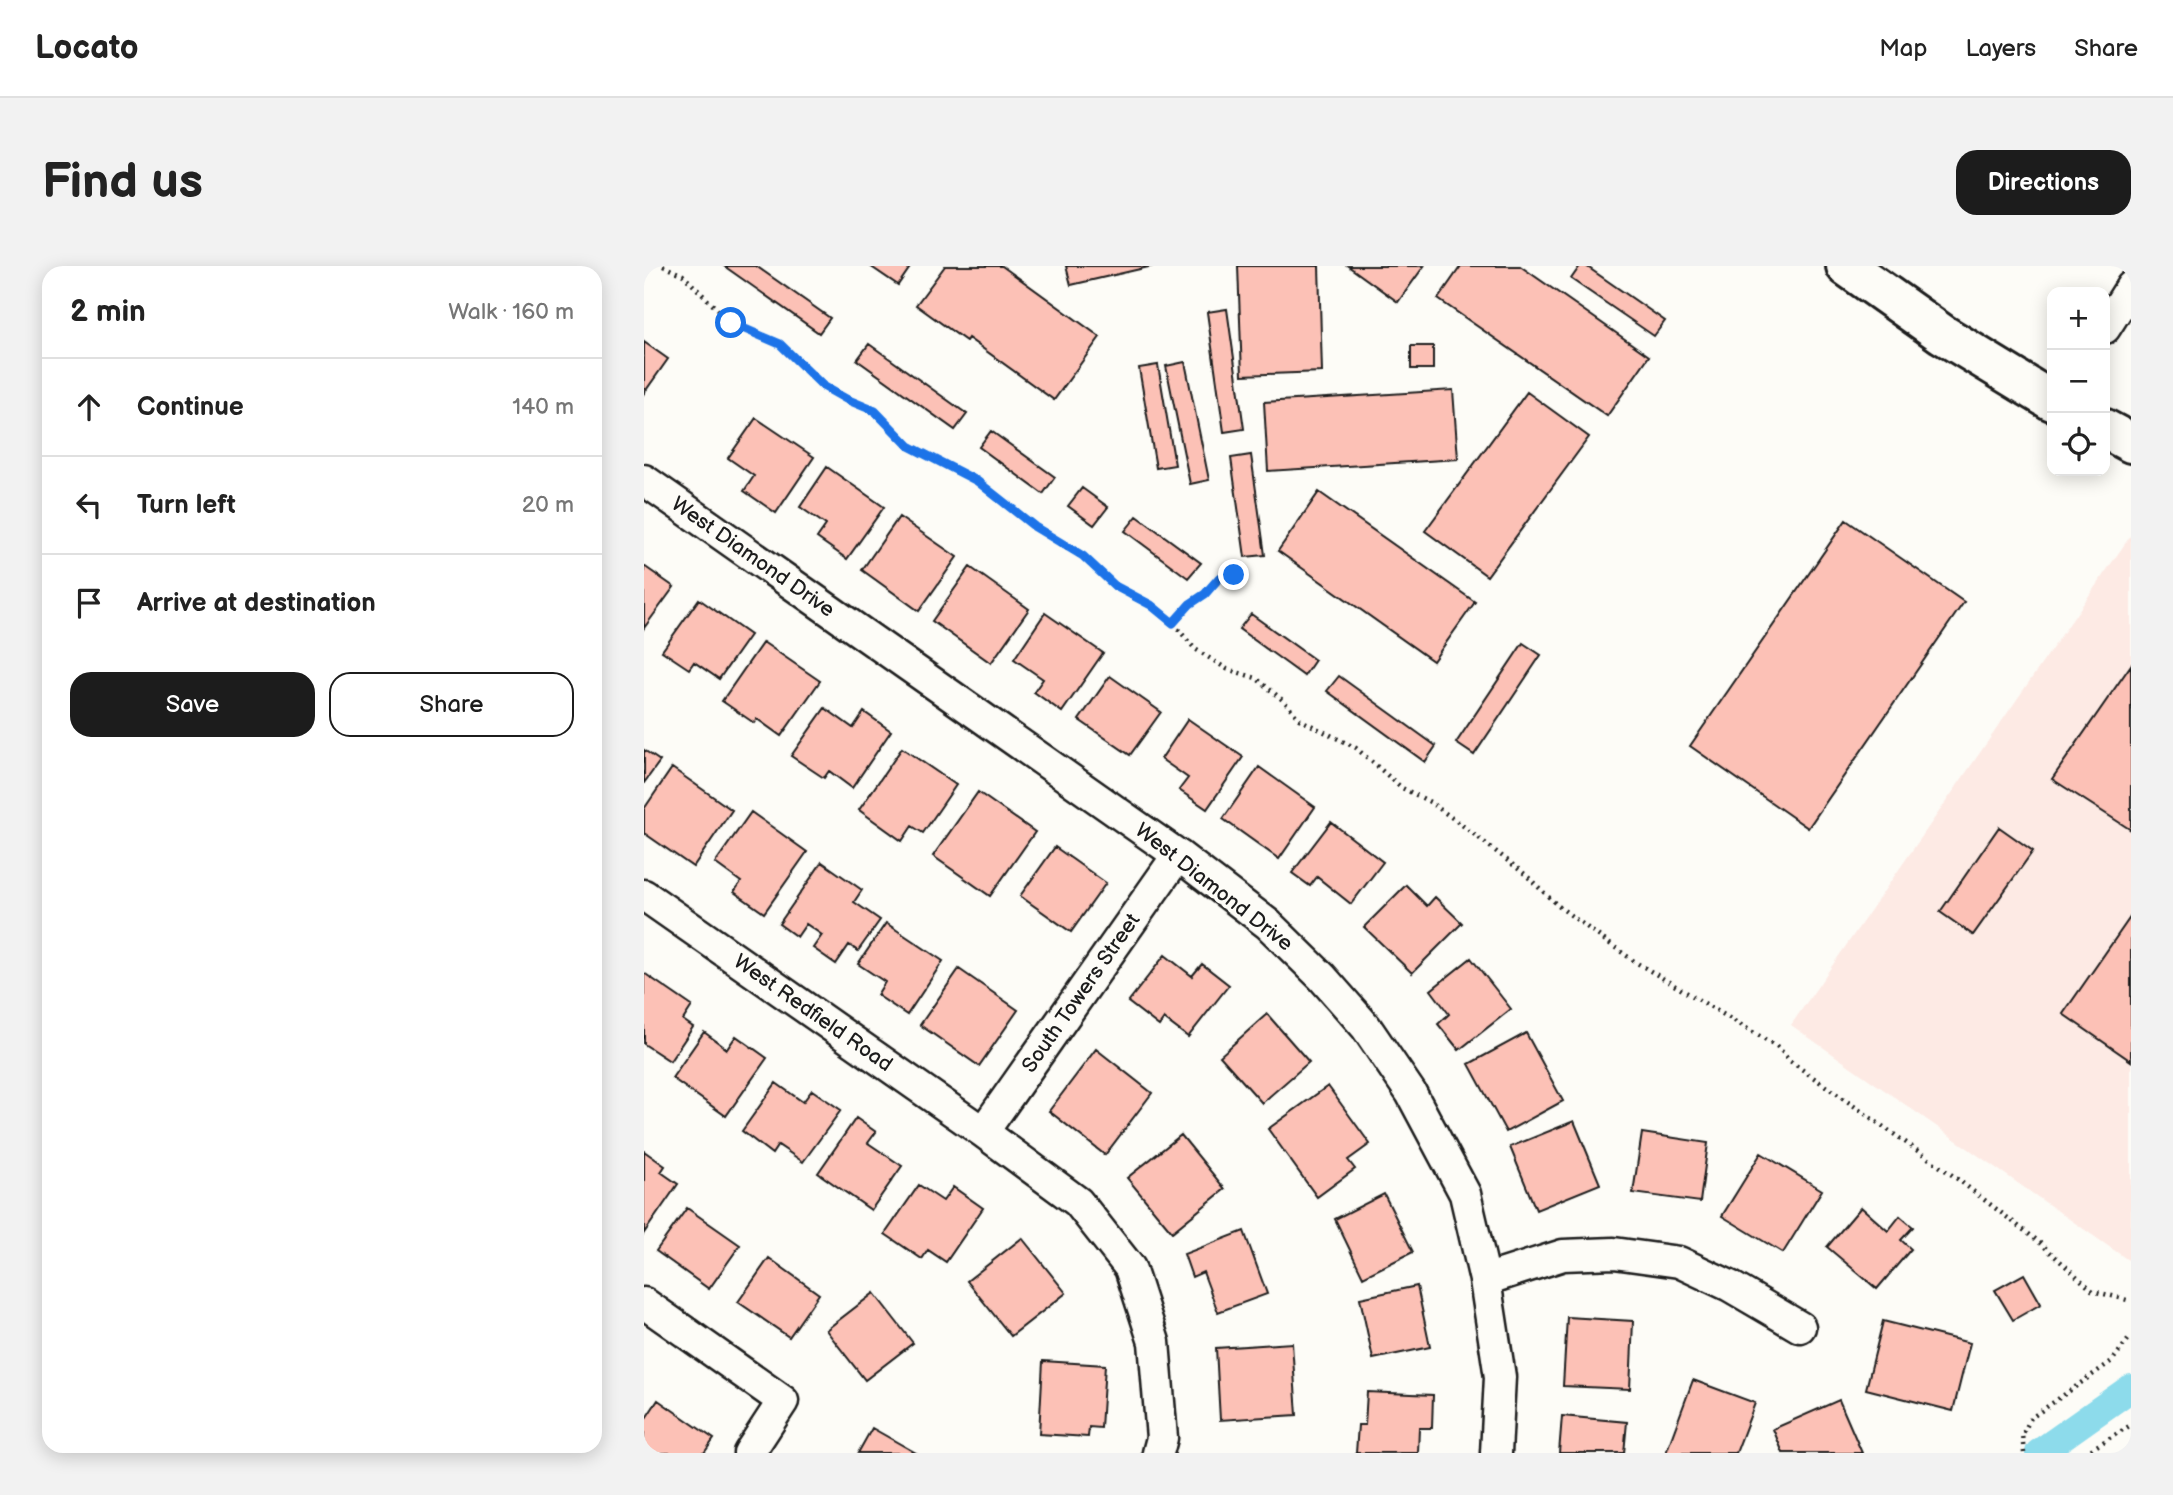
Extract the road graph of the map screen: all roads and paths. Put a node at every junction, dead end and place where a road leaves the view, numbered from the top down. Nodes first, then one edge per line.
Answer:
1 (663, 266) edge
2 (1866, 272) edge
3 (2131, 287) edge
4 (2110, 320) edge
5 (2047, 398) edge
6 (2110, 432) edge
7 (2131, 443) edge
8 (644, 480) edge
9 (1234, 575) dead end
10 (1173, 623) junction
11 (1178, 855) junction
12 (644, 895) edge
13 (982, 1132) junction
14 (1485, 1280) junction
15 (2131, 1301) edge
16 (644, 1303) edge
17 (1800, 1327) dead end
18 (2131, 1336) edge
19 (2131, 1425) edge
20 (749, 1453) edge
21 (1158, 1453) edge
22 (1496, 1453) edge
23 (2024, 1453) edge
24 (2085, 1453) edge

1 - 10 path
2 - 5 street
3 - 4 street
6 - 7 street
8 - 11 street, West Diamond Drive
9 - 10 path
10 - 15 path
11 - 13 street, South Towers Street
11 - 14 street, West Diamond Drive
12 - 13 street, West Redfield Road
13 - 21 street, West Redfield Road
14 - 17 street
14 - 22 street, West Diamond Drive
16 - 20 street
18 - 23 path
19 - 24 path

